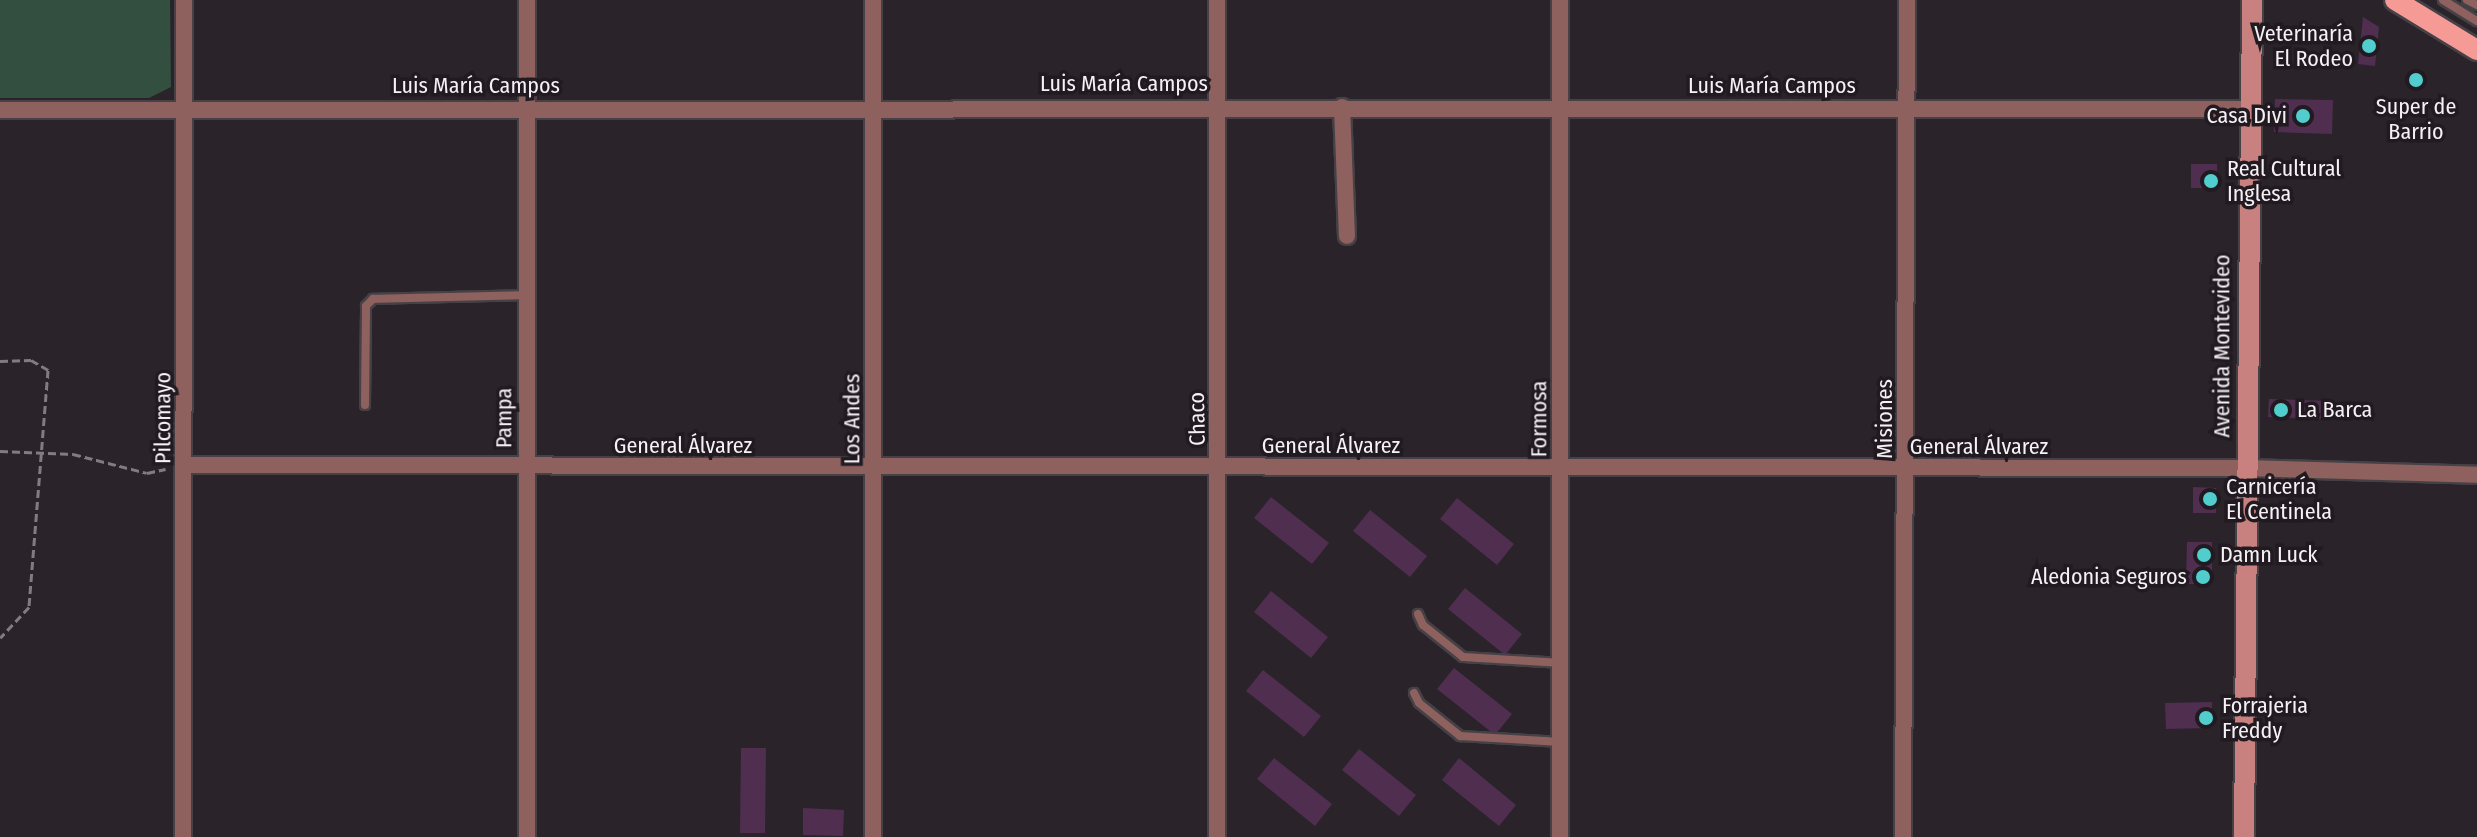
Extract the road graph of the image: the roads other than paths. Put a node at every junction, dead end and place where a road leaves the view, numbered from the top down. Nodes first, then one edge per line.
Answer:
1 (184, 0) edge
2 (527, 0) edge
3 (873, 0) edge
4 (1217, 0) edge
5 (1560, 0) edge
6 (1907, 0) edge
7 (2252, 0) edge
8 (2395, 0) edge
9 (2443, 0) edge
10 (2467, 0) edge
11 (2477, 5) edge
12 (2477, 21) edge
13 (2477, 50) edge
14 (872, 106) junction
15 (1216, 106) junction
16 (1342, 107) junction
17 (1560, 107) junction
18 (526, 108) junction
19 (1906, 108) junction
20 (185, 109) junction
21 (2248, 109) junction
22 (0, 110) edge
23 (1347, 236) dead end
24 (526, 295) junction
25 (365, 405) dead end
26 (185, 465) junction
27 (526, 467) junction
28 (1219, 468) junction
29 (1561, 468) junction
30 (2245, 468) junction
31 (1907, 469) junction
32 (874, 470) junction
33 (2477, 475) edge
34 (1418, 614) dead end
35 (1563, 663) junction
36 (1414, 693) dead end
37 (1561, 742) junction
38 (183, 837) edge
39 (527, 837) edge
40 (873, 837) edge
41 (1217, 837) edge
42 (1560, 837) edge
43 (1903, 837) edge
44 (2244, 837) edge

1 - 20 street, Pilcomayo
2 - 18 street, Pampa
3 - 14 street, Los Andes
4 - 15 street, Chaco
5 - 17 street, Formosa
6 - 19 street, Misiones
7 - 21 street, Avenida Montevideo
8 - 13 main road
9 - 12 lane
10 - 11 lane
14 - 15 street, Luis María Campos
14 - 18 street, Luis María Campos
14 - 32 street, Los Andes
15 - 16 street, Luis María Campos
15 - 28 street, Chaco
16 - 17 street, Luis María Campos
16 - 23 street
17 - 19 street, Luis María Campos
17 - 29 street, Formosa
18 - 20 street, Luis María Campos
18 - 24 street, Pampa
19 - 21 street, Luis María Campos
19 - 31 street, Misiones
20 - 22 street, Luis María Campos
20 - 26 street, Pilcomayo
21 - 30 street, Avenida Montevideo
24 - 25 lane
24 - 27 street, Pampa
26 - 27 street, General Álvarez
26 - 38 street, Pilcomayo
27 - 32 street, General Álvarez
27 - 39 street, Pampa
28 - 29 street, General Álvarez
28 - 32 street, General Álvarez
28 - 41 street, Chaco
29 - 31 street, General Álvarez
29 - 35 street, Formosa
30 - 31 street, General Álvarez
30 - 33 street, General Álvarez
30 - 44 street, Avenida Montevideo
31 - 43 street, Misiones
32 - 40 street, Los Andes
34 - 35 lane
35 - 37 street, Formosa
36 - 37 lane
37 - 42 street, Formosa

